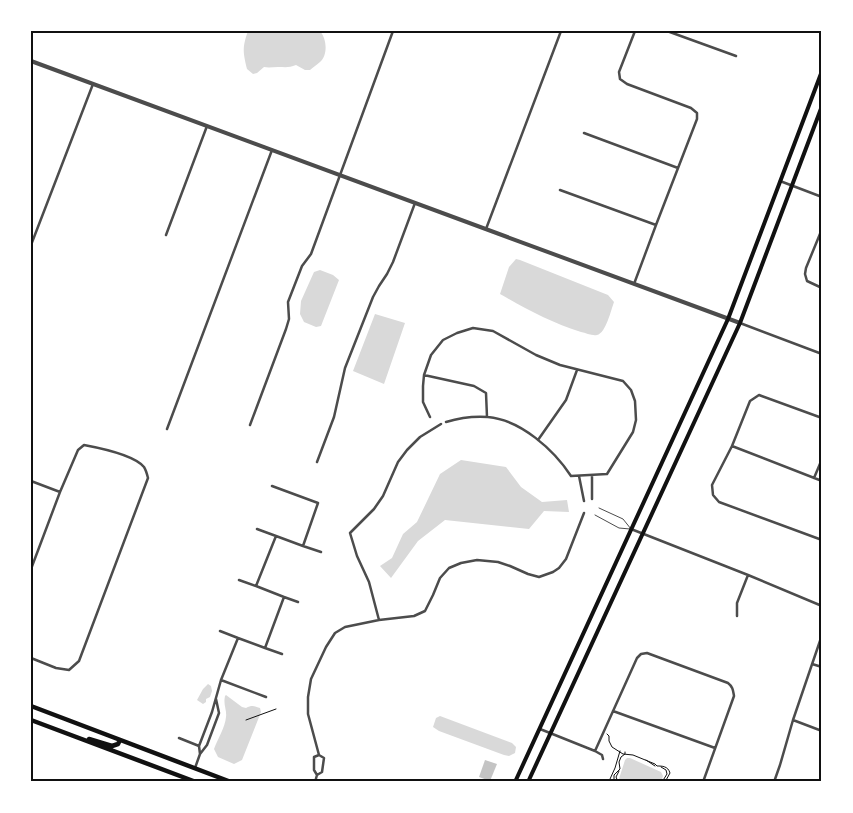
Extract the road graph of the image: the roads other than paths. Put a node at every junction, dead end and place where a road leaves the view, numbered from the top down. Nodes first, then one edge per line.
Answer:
1 (394, 31) edge
2 (561, 31) edge
3 (635, 31) edge
4 (667, 31) edge
5 (736, 56) dead end
6 (31, 61) edge
7 (822, 71) edge
8 (93, 84) junction
9 (822, 106) edge
10 (207, 126) junction
11 (584, 133) dead end
12 (272, 150) junction
13 (678, 168) junction
14 (340, 176) junction
15 (780, 182) junction
16 (792, 186) junction
17 (560, 190) dead end
18 (822, 197) edge
19 (415, 203) junction
20 (656, 226) junction
21 (486, 229) junction
22 (822, 229) edge
23 (166, 234) dead end
24 (31, 245) edge
25 (634, 284) junction
26 (822, 288) edge
27 (728, 319) junction
28 (740, 323) junction
29 (822, 354) edge
30 (577, 369) junction
31 (424, 375) junction
32 (430, 417) dead end
33 (487, 417) junction
34 (822, 418) edge
35 (446, 422) dead end
36 (441, 424) dead end
37 (250, 425) dead end
38 (167, 429) dead end
39 (538, 440) junction
40 (732, 446) junction
41 (822, 459) edge
42 (317, 462) dead end
43 (592, 475) junction
44 (579, 476) junction
45 (814, 478) junction
46 (822, 480) edge
47 (31, 481) edge
48 (272, 486) dead end
49 (60, 492) junction
50 (592, 499) dead end
51 (584, 501) dead end
52 (599, 508) dead end
53 (584, 513) dead end
54 (594, 515) dead end
55 (257, 529) dead end
56 (631, 529) junction
57 (643, 534) junction
58 (276, 536) junction
59 (822, 540) edge
60 (303, 546) junction
61 (321, 552) dead end
62 (31, 569) edge
63 (748, 575) junction
64 (239, 580) dead end
65 (256, 586) junction
66 (284, 597) junction
67 (298, 602) dead end
68 (822, 606) edge
69 (738, 616) dead end
70 (379, 620) junction
71 (220, 631) dead end
72 (822, 635) edge
73 (238, 638) junction
74 (266, 648) junction
75 (282, 654) dead end
76 (31, 658) edge
77 (812, 664) junction
78 (822, 668) edge
79 (221, 680) junction
80 (216, 697) junction
81 (266, 697) dead end
82 (31, 706) edge
83 (613, 711) junction
84 (31, 720) edge
85 (793, 720) junction
86 (54, 728) junction
87 (539, 729) junction
88 (822, 731) edge
89 (550, 733) junction
90 (178, 738) dead end
91 (120, 740) junction
92 (199, 746) junction
93 (715, 748) junction
94 (595, 751) junction
95 (200, 754) junction
96 (319, 755) junction
97 (603, 759) dead end
98 (195, 768) junction
99 (317, 775) junction
100 (196, 782) edge
101 (232, 782) edge
102 (315, 782) edge
103 (514, 782) edge
104 (528, 782) edge
105 (703, 782) edge
106 (774, 782) edge

1 - 14 street
2 - 21 street
3 - 13 street
4 - 5 street
6 - 8 street
7 - 15 main road
8 - 10 street
8 - 24 street
9 - 16 main road
10 - 12 street
10 - 23 street
11 - 13 street
12 - 14 street
12 - 38 street
13 - 20 street
14 - 19 street
14 - 37 street
15 - 16 street
15 - 27 main road
16 - 18 street
16 - 28 main road
17 - 20 street
19 - 21 street
19 - 42 street
20 - 25 street
21 - 25 street
22 - 26 street
25 - 27 street
27 - 28 street
27 - 56 main road
28 - 29 street
28 - 57 main road
30 - 31 street
30 - 39 street
30 - 43 street
31 - 32 street
31 - 33 street
33 - 35 street
33 - 39 street
34 - 40 street
36 - 70 street
39 - 44 street
40 - 45 street
40 - 59 street
41 - 45 street
43 - 44 street
43 - 50 street
44 - 51 street
45 - 46 street
47 - 49 street
48 - 60 street
49 - 62 street
49 - 76 street
52 - 56 lane
53 - 70 street
54 - 56 lane
55 - 58 street
56 - 57 street
56 - 87 main road
57 - 63 street
57 - 89 main road
58 - 60 street
58 - 65 street
60 - 61 street
63 - 68 street
63 - 69 street
64 - 65 street
65 - 66 street
66 - 67 street
66 - 74 street
70 - 96 street
71 - 73 street
72 - 77 street
73 - 74 street
73 - 79 street
74 - 75 street
77 - 78 street
77 - 85 street
79 - 80 street
79 - 81 street
80 - 92 street
80 - 95 street
82 - 91 main road
83 - 93 street
83 - 93 street
83 - 94 street
84 - 86 main road
85 - 88 street
85 - 106 street
86 - 91 main road
86 - 100 main road
87 - 89 street
87 - 103 main road
89 - 94 street
89 - 104 main road
90 - 92 street
91 - 98 main road
92 - 95 street
93 - 105 street
94 - 97 street
95 - 98 street
96 - 99 street
96 - 99 street
98 - 101 main road
99 - 102 street

